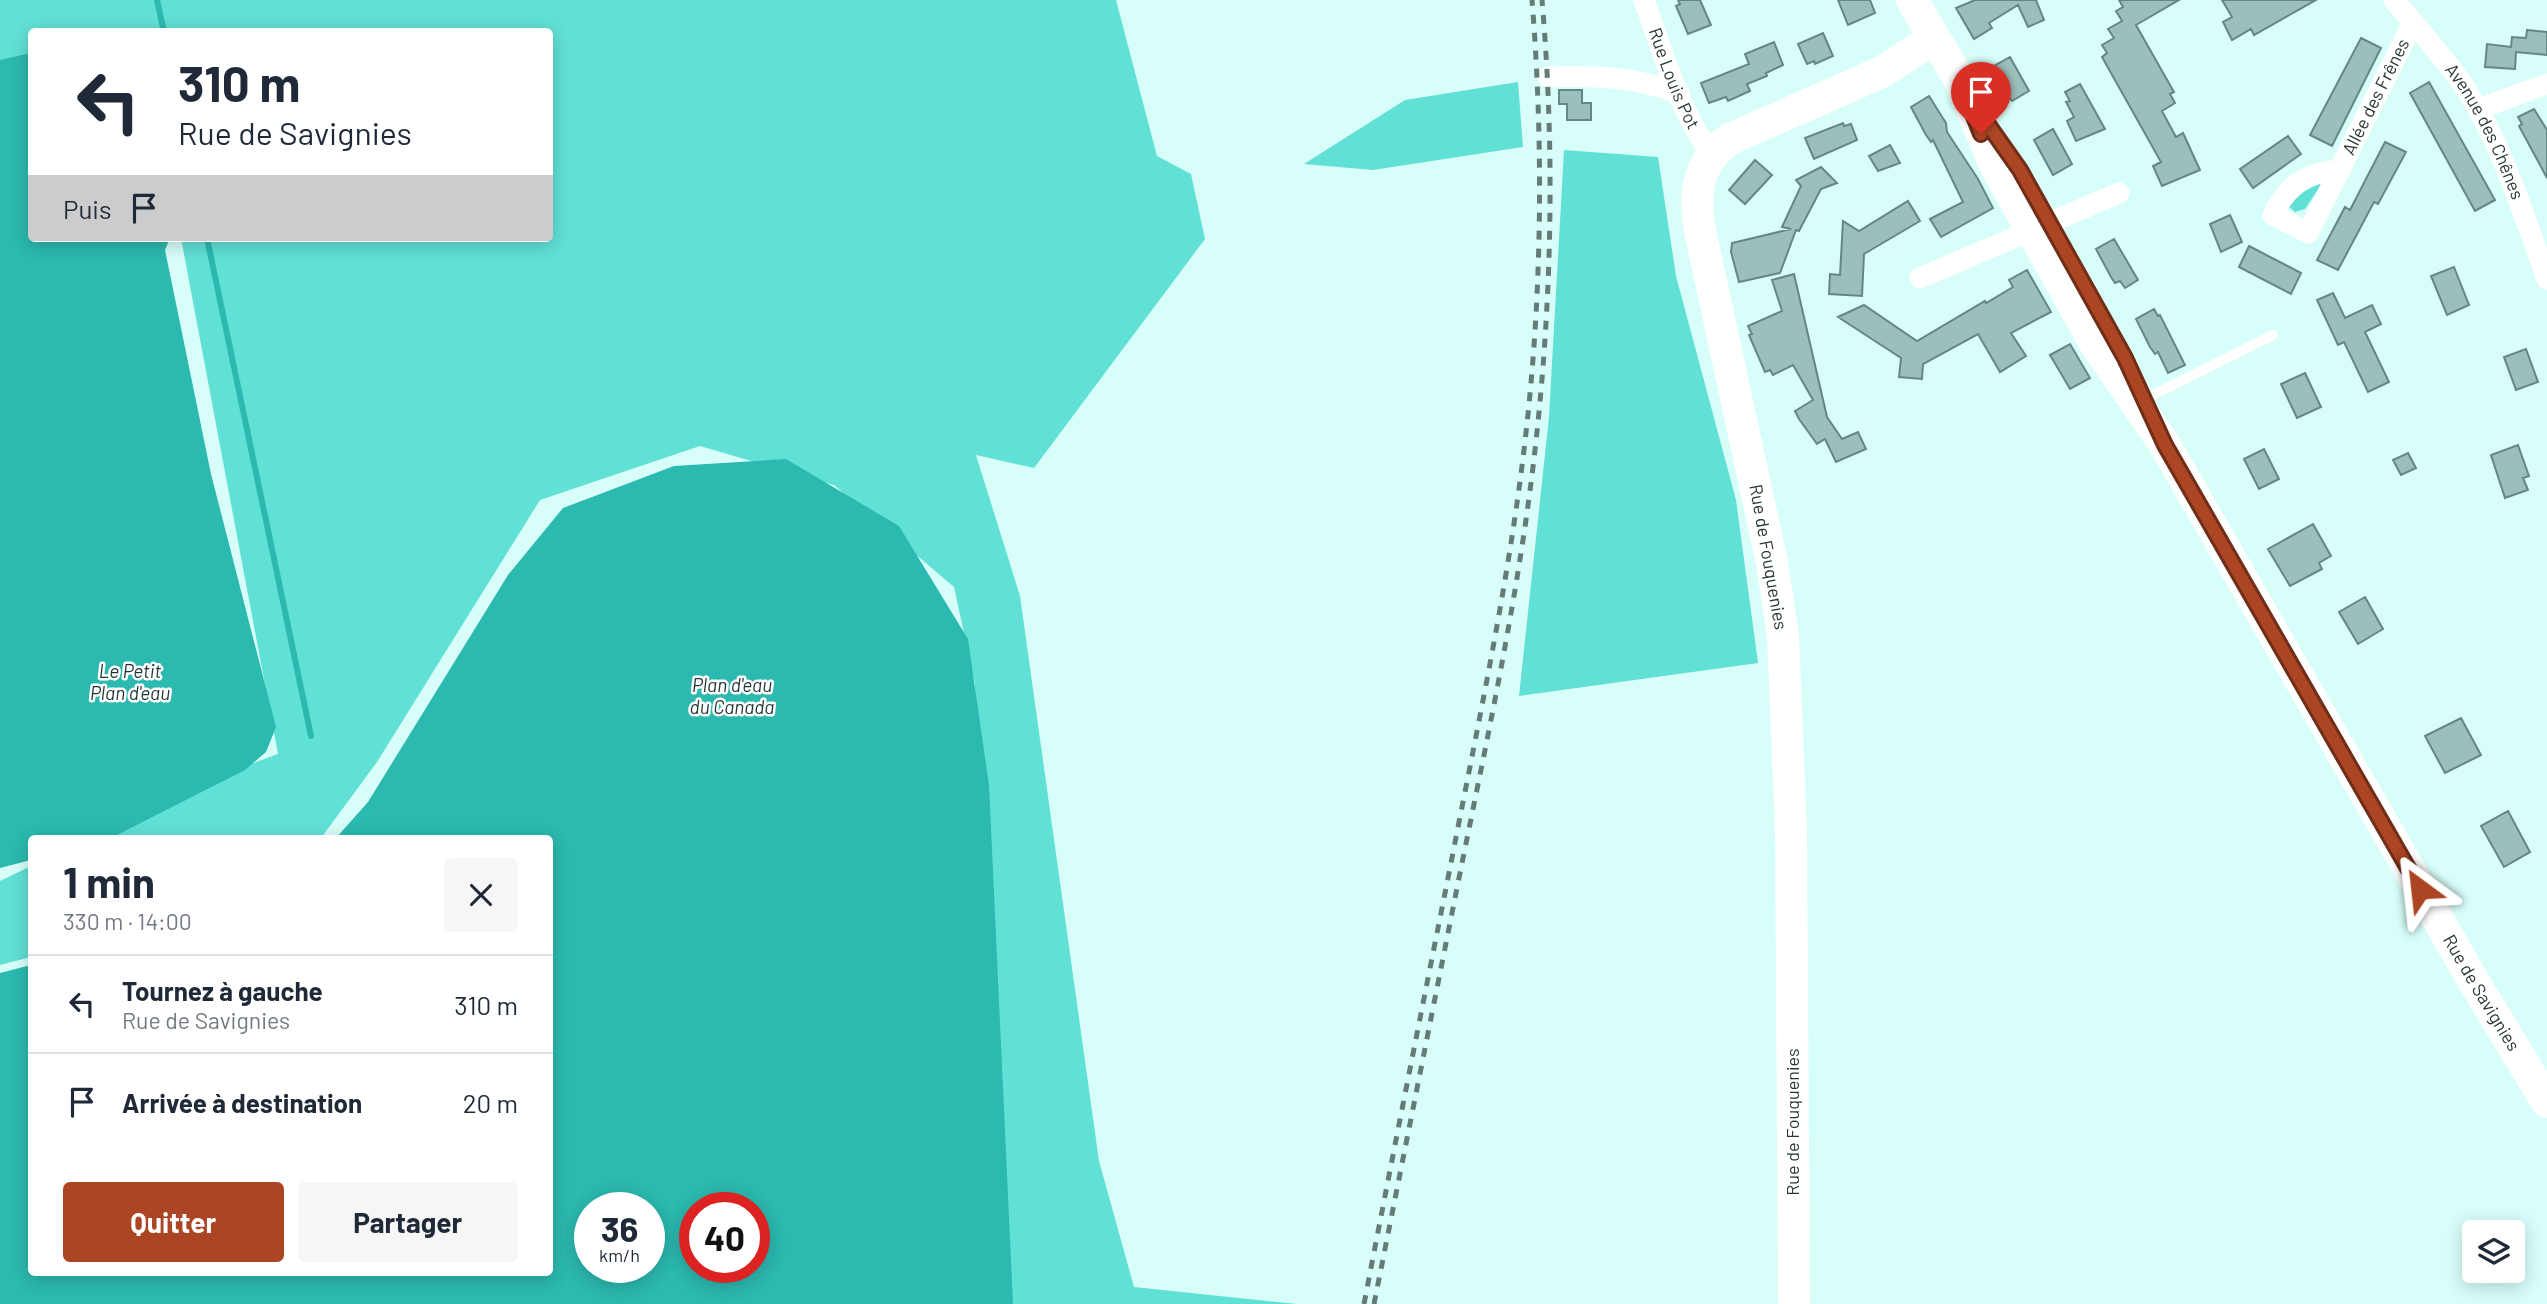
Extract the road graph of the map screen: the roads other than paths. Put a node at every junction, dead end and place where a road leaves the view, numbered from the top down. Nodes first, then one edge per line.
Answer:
1 (1644, 0) edge
2 (2394, 0) edge
3 (1920, 2) edge
4 (2413, 23) junction
5 (1934, 38) junction
6 (1548, 77) dead end
7 (2547, 84) edge
8 (1679, 93) junction
9 (2478, 109) junction
10 (1712, 154) junction
11 (2340, 170) dead end
12 (2119, 193) dead end
13 (2040, 226) junction
14 (1920, 278) dead end
15 (2547, 279) edge
16 (2273, 335) dead end
17 (2140, 401) junction
18 (2547, 1102) edge
19 (1794, 1304) edge

1 - 8 street, Rue Louis Pot
2 - 4 street, Avenue des Chênes
3 - 5 street, Rue de Savignies
4 - 9 street, Avenue des Chênes
4 - 11 street, Allée des Frênes
5 - 10 street
5 - 13 street, Rue de Savignies
6 - 8 street
7 - 9 street
8 - 10 street, Rue Louis Pot
9 - 15 street, Avenue des Chênes
10 - 19 street, Rue de Fouquenies
12 - 13 street
13 - 14 street
13 - 17 street, Rue de Savignies
16 - 17 lane
17 - 18 street, Rue de Savignies

